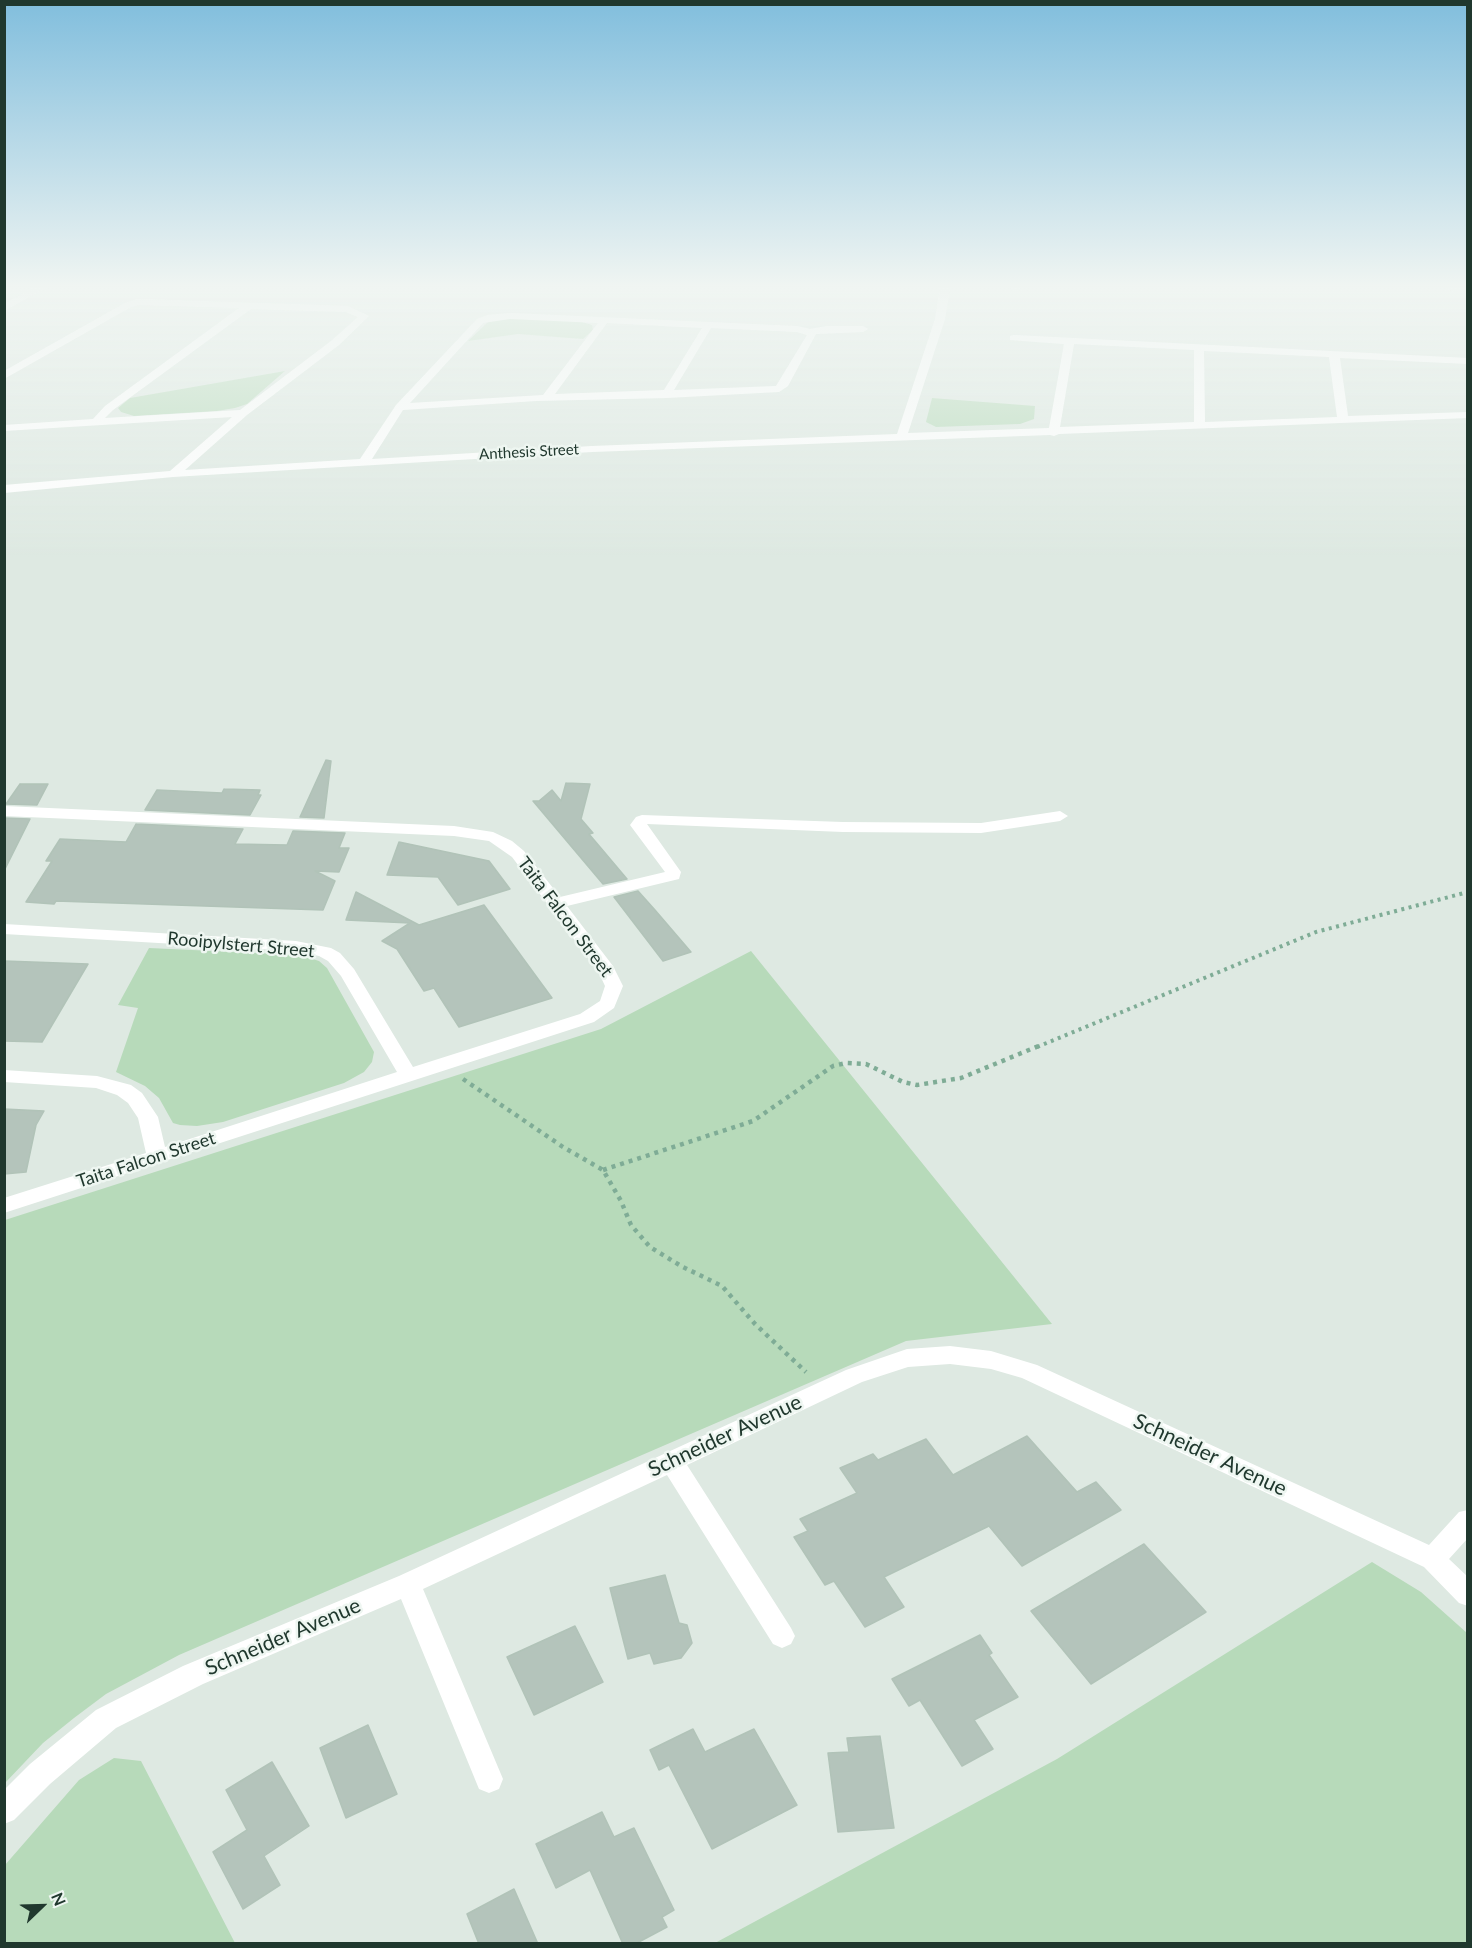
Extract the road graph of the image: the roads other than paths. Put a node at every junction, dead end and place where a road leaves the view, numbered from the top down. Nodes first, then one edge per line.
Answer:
1 (149, 379) edge
2 (288, 379) edge
3 (426, 379) edge
4 (561, 379) edge
5 (675, 379) edge
6 (787, 379) edge
7 (920, 379) edge
8 (1063, 379) edge
9 (1199, 379) edge
10 (1337, 379) edge
11 (666, 394) junction
12 (547, 397) junction
13 (400, 407) junction
14 (243, 413) junction
15 (1467, 415) edge
16 (1343, 420) junction
17 (97, 421) junction
18 (1200, 426) junction
19 (4, 429) edge
20 (1054, 432) junction
21 (901, 438) junction
22 (363, 463) junction
23 (172, 474) junction
24 (4, 489) edge
25 (4, 811) edge
26 (1060, 816) dead end
27 (558, 903) junction
28 (4, 929) edge
29 (4, 1076) edge
30 (409, 1076) junction
31 (157, 1157) junction
32 (4, 1206) edge
33 (671, 1461) junction
34 (1467, 1520) edge
35 (1432, 1559) junction
36 (408, 1584) junction
37 (1467, 1594) edge
38 (782, 1636) dead end
39 (489, 1779) dead end
40 (4, 1810) edge

1 - 17 street
2 - 14 street
3 - 13 street
4 - 12 street
5 - 11 street
6 - 11 street
7 - 21 street
8 - 20 street
9 - 18 street
10 - 16 street
11 - 12 street
12 - 13 street
13 - 22 street
14 - 17 street
14 - 23 street
15 - 16 street, Anthesis Street
16 - 18 street, Anthesis Street
17 - 19 street
18 - 20 street, Anthesis Street
20 - 21 street, Anthesis Street
21 - 22 street, Anthesis Street
22 - 23 street, Anthesis Street
23 - 24 street, Anthesis Street
25 - 27 street, Taita Falcon Street
26 - 27 street
27 - 30 street, Taita Falcon Street
28 - 30 street, Rooipylstert Street
29 - 31 street
30 - 31 street, Taita Falcon Street
31 - 32 street, Taita Falcon Street
33 - 35 street, Schneider Avenue
33 - 36 street, Schneider Avenue
33 - 38 street
34 - 35 street
35 - 37 street, Schneider Avenue
36 - 39 street
36 - 40 street, Schneider Avenue

